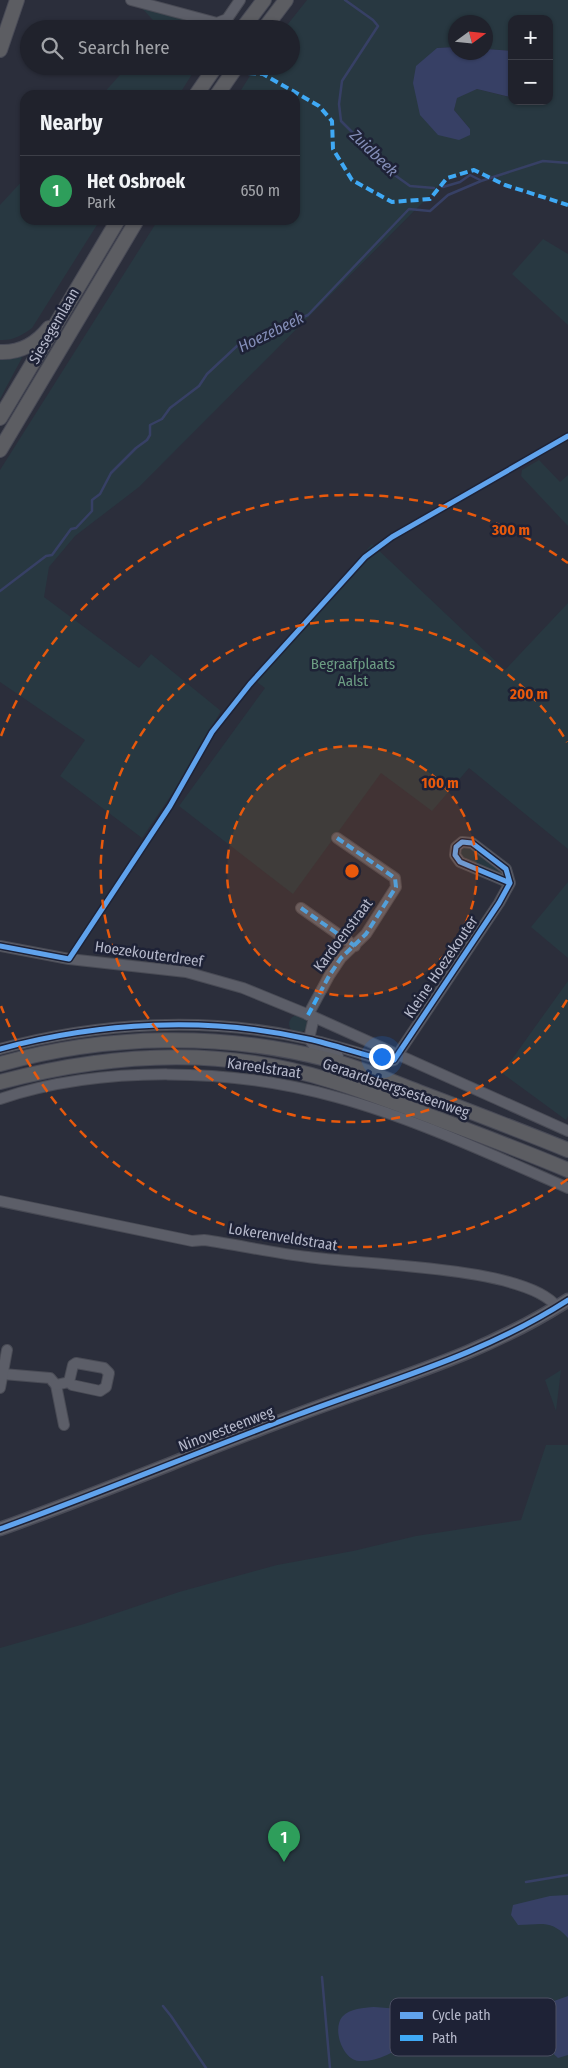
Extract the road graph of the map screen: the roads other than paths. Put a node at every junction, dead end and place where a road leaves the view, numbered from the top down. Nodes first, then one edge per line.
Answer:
1 (17, 0) edge
2 (131, 0) edge
3 (240, 0) edge
4 (264, 0) edge
5 (286, 0) edge
6 (204, 20) edge
7 (224, 20) edge
8 (249, 20) edge
9 (271, 20) edge
10 (0, 50) edge
11 (210, 75) edge
12 (231, 75) edge
13 (199, 90) edge
14 (220, 90) edge
15 (115, 225) edge
16 (134, 225) edge
17 (60, 316) junction
18 (0, 352) edge
19 (0, 418) edge
20 (0, 450) edge
21 (337, 838) dead end
22 (510, 883) junction
23 (301, 908) dead end
24 (0, 946) edge
25 (356, 946) junction
26 (311, 1016) junction
27 (309, 1039) junction
28 (0, 1048) edge
29 (393, 1058) junction
30 (0, 1064) edge
31 (346, 1065) junction
32 (0, 1082) edge
33 (0, 1099) edge
34 (568, 1131) edge
35 (568, 1150) edge
36 (568, 1170) edge
37 (568, 1188) edge
38 (0, 1201) edge
39 (563, 1304) edge
40 (7, 1350) dead end
41 (3, 1374) junction
42 (69, 1382) dead end
43 (56, 1385) junction
44 (0, 1388) edge
45 (64, 1425) dead end
46 (0, 1529) edge

1 - 10 highway
2 - 6 street
3 - 7 street
4 - 8 highway
5 - 9 highway
11 - 13 highway
12 - 14 highway
15 - 17 highway, Siesegemlaan
16 - 20 highway, Siesegemlaan
17 - 18 highway
17 - 19 highway, Siesegemlaan
21 - 25 street, Kardoenstraat
22 - 22 street
22 - 29 street, Kleine Hoezekouter
23 - 25 street
24 - 26 street, Hoezekouterdreef
25 - 26 street, Kardoenstraat
26 - 27 street
26 - 29 street, Hoezekouterdreef
27 - 28 street, Hoezekouterdreef
27 - 29 street, Hoezekouterdreef
27 - 31 street
29 - 34 street, Hoezekouterdreef
30 - 31 highway, Geraardsbergsesteenweg
31 - 35 highway, Geraardsbergsesteenweg
32 - 36 highway, Geraardsbergsesteenweg
33 - 37 street, Kareelstraat
38 - 39 street, Lokerenveldstraat
39 - 46 main road, Ninovesteenweg
40 - 41 street
41 - 43 street
41 - 44 street
42 - 43 street
43 - 45 street

